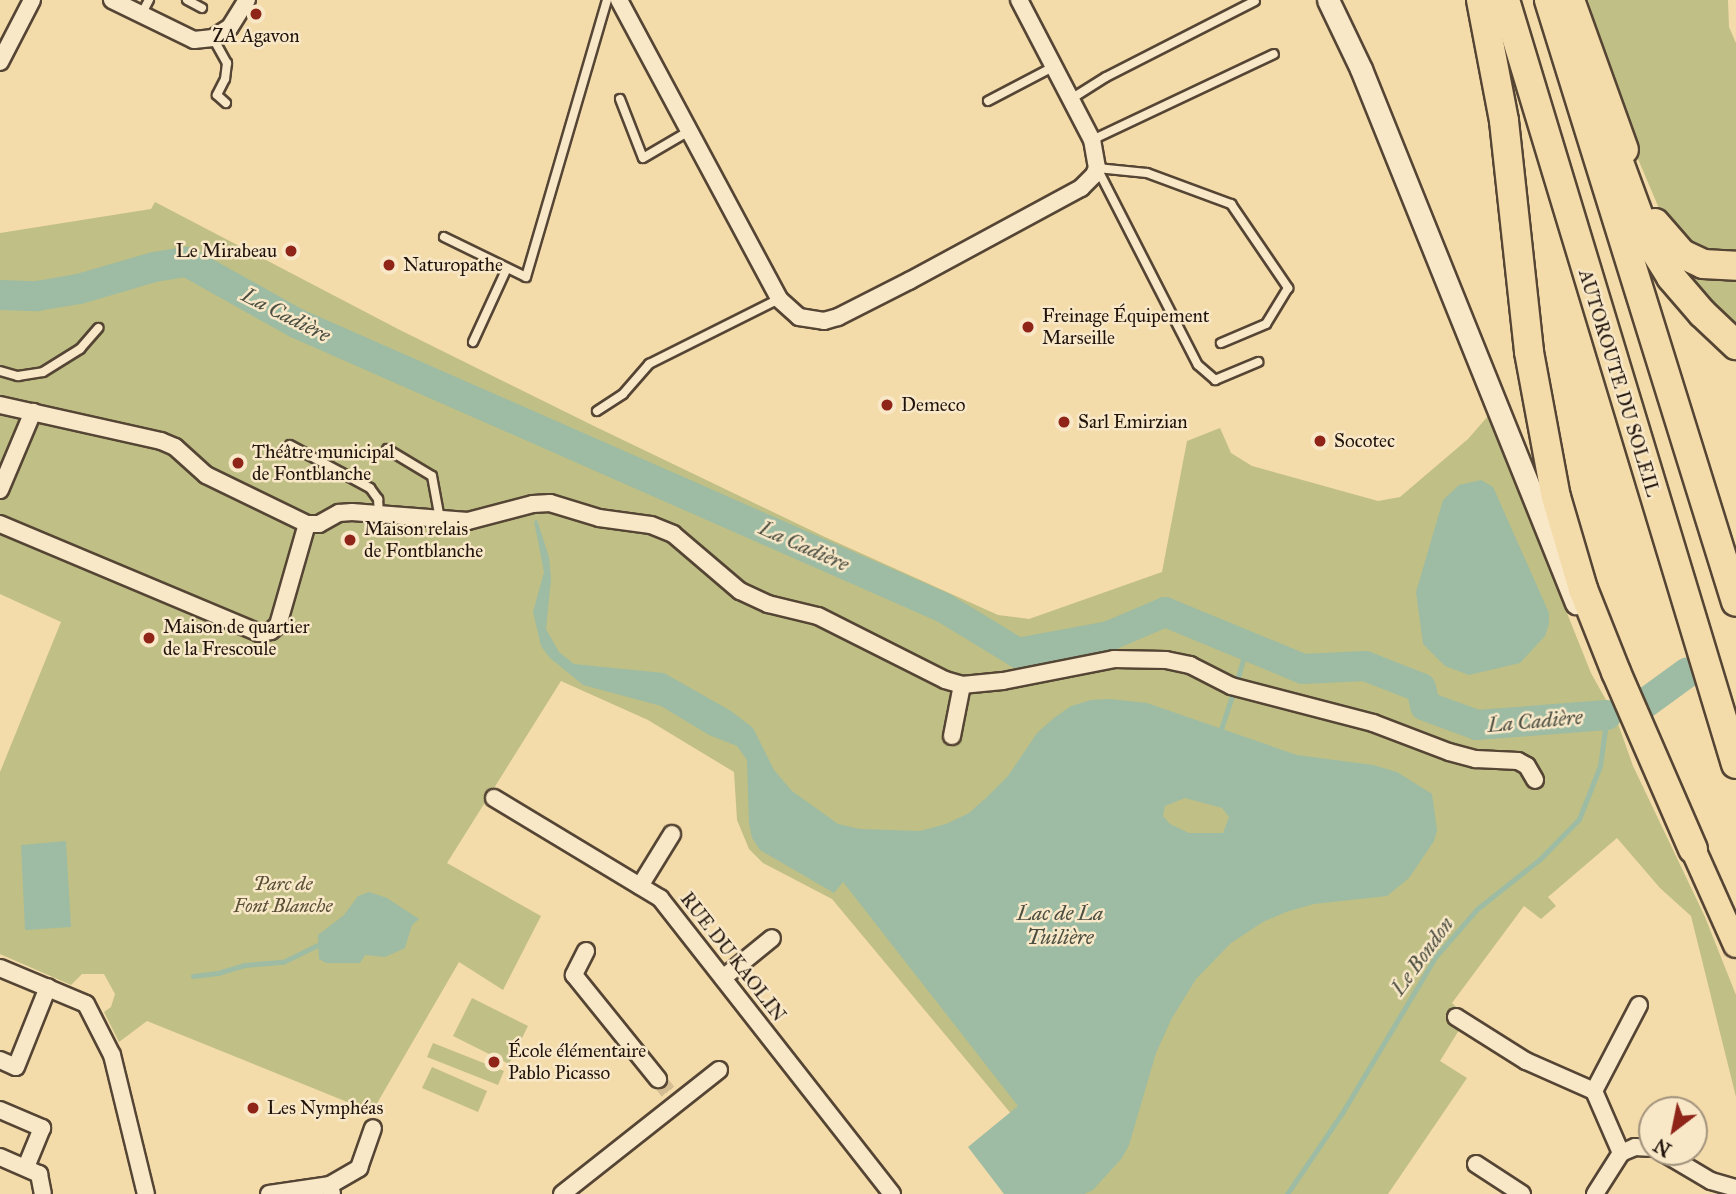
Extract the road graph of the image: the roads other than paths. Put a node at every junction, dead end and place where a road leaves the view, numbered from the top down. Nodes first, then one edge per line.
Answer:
1 (32, 0) edge
2 (112, 0) edge
3 (187, 0) edge
4 (247, 0) edge
5 (607, 0) edge
6 (619, 0) edge
7 (1019, 0) edge
8 (1328, 0) edge
9 (1481, 0) edge
10 (1505, 0) edge
11 (1549, 0) edge
12 (1569, 0) edge
13 (1255, 1) edge
14 (145, 7) edge
15 (202, 8) dead end
16 (213, 38) junction
17 (1274, 54) dead end
18 (0, 62) edge
19 (1055, 66) junction
20 (620, 99) dead end
21 (1072, 99) junction
22 (988, 101) dead end
23 (226, 103) dead end
24 (689, 131) junction
25 (1093, 141) junction
26 (1097, 168) junction
27 (444, 237) dead end
28 (1736, 266) edge
29 (507, 268) junction
30 (779, 299) junction
31 (98, 328) dead end
32 (473, 342) dead end
33 (1221, 343) dead end
34 (1736, 345) edge
35 (1258, 362) dead end
36 (0, 371) edge
37 (0, 405) edge
38 (597, 411) dead end
39 (33, 412) junction
40 (290, 445) dead end
41 (387, 449) dead end
42 (0, 490) edge
43 (379, 514) junction
44 (440, 519) junction
45 (0, 524) edge
46 (307, 524) junction
47 (1736, 602) edge
48 (962, 685) junction
49 (1630, 714) junction
50 (952, 736) dead end
51 (1736, 765) edge
52 (1535, 780) dead end
53 (494, 798) dead end
54 (672, 834) dead end
55 (1693, 849) joint
56 (640, 886) junction
57 (772, 938) dead end
58 (1736, 945) edge
59 (586, 951) dead end
60 (0, 968) edge
61 (723, 978) junction
62 (48, 987) junction
63 (1639, 1005) dead end
64 (1456, 1017) dead end
65 (0, 1060) edge
66 (719, 1070) dead end
67 (658, 1079) tunnel mouth
68 (1594, 1091) junction
69 (0, 1110) edge
70 (373, 1128) dead end
71 (1638, 1147) edge
72 (1622, 1153) junction
73 (0, 1157) edge
74 (1476, 1164) dead end
75 (1686, 1166) edge
76 (26, 1167) junction
77 (1735, 1186) edge
78 (331, 1189) edge
79 (566, 1193) edge
80 (43, 1194) edge
81 (146, 1194) edge
82 (269, 1194) edge
83 (892, 1194) edge
84 (1522, 1194) edge
85 (1595, 1194) edge

1 - 18 street
2 - 14 street
3 - 15 lane
4 - 16 street
5 - 29 lane
6 - 24 street
7 - 19 street
8 - 49 main road
9 - 49 highway
10 - 51 highway, AUTOROUTE DU SOLEIL
11 - 47 highway
12 - 28 highway
12 - 34 highway
13 - 21 lane
14 - 16 street
16 - 23 lane
17 - 25 lane
19 - 21 street
19 - 22 lane
20 - 24 lane
21 - 25 street
24 - 30 street
25 - 26 street
26 - 30 street
26 - 33 lane
26 - 35 lane
27 - 29 lane
29 - 32 lane
30 - 38 lane
31 - 36 lane
37 - 39 street
39 - 42 street
39 - 46 street
40 - 43 lane
41 - 44 lane
43 - 44 street
43 - 46 street
44 - 48 street
45 - 46 street
48 - 50 street
48 - 52 street
49 - 55 highway
53 - 56 street, RUE DU KAOLIN
54 - 56 street
55 - 58 main road
56 - 61 street, RUE DU KAOLIN
57 - 61 street
59 - 67 street
60 - 62 street
61 - 83 street, RUE DU KAOLIN
62 - 65 street
62 - 81 street
63 - 68 street
64 - 68 street
66 - 79 street
68 - 72 street
69 - 76 street
70 - 78 street
71 - 72 street
72 - 85 street
73 - 76 street
74 - 84 street
75 - 77 street
76 - 80 street
78 - 82 street

